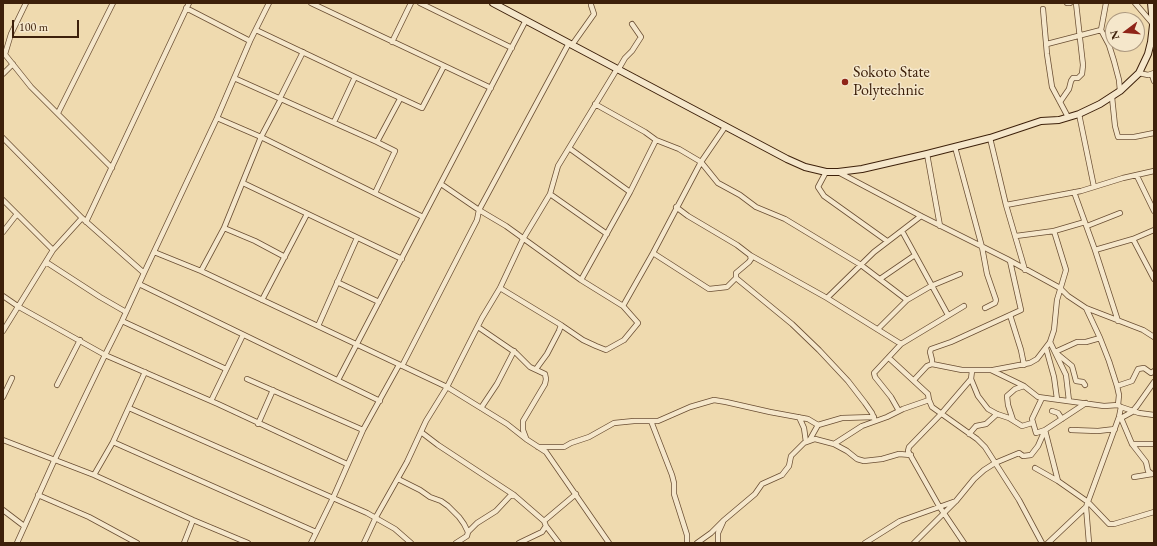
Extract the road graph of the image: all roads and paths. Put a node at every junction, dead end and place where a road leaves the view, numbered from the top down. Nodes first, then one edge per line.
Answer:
1 (26, 3) edge
2 (113, 3) edge
3 (189, 3) edge
4 (269, 3) edge
5 (311, 3) edge
6 (411, 3) edge
7 (420, 3) edge
8 (494, 3) edge
9 (1067, 3) edge
10 (1070, 3) edge
11 (1076, 3) edge
12 (1106, 3) edge
13 (1135, 3) edge
14 (1151, 3) edge
15 (591, 5) dead end
16 (186, 8) junction
17 (1043, 9) dead end
18 (526, 20) junction
19 (632, 24) dead end
20 (1154, 25) edge
21 (256, 30) junction
22 (1101, 30) junction
23 (1081, 36) junction
24 (250, 41) junction
25 (392, 42) junction
26 (571, 44) junction
27 (1047, 44) junction
28 (512, 48) junction
29 (303, 52) junction
30 (4, 53) edge
31 (13, 64) junction
32 (444, 66) junction
33 (618, 69) junction
34 (1139, 73) junction
35 (3, 74) edge
36 (1153, 74) edge
37 (355, 77) junction
38 (234, 78) junction
39 (1154, 81) edge
40 (491, 88) junction
41 (1120, 91) junction
42 (1112, 97) junction
43 (280, 99) junction
44 (400, 99) junction
45 (1060, 102) junction
46 (595, 104) junction
47 (58, 113) junction
48 (1079, 114) junction
49 (1068, 117) junction
50 (218, 118) junction
51 (334, 122) junction
52 (725, 127) junction
53 (1154, 133) edge
54 (261, 137) junction
55 (3, 138) edge
56 (990, 138) junction
57 (656, 140) junction
58 (377, 142) junction
59 (955, 147) junction
60 (569, 148) junction
61 (927, 154) junction
62 (701, 162) junction
63 (112, 168) junction
64 (1154, 171) edge
65 (826, 172) junction
66 (838, 172) junction
67 (1137, 176) junction
68 (243, 183) junction
69 (441, 184) junction
70 (1094, 187) junction
71 (375, 192) junction
72 (630, 192) junction
73 (1074, 192) junction
74 (550, 194) junction
75 (3, 200) edge
76 (1006, 204) junction
77 (676, 207) junction
78 (479, 210) junction
79 (1154, 211) edge
80 (17, 214) junction
81 (307, 214) junction
82 (1120, 214) dead end
83 (920, 216) junction
84 (423, 217) junction
85 (82, 218) junction
86 (86, 222) junction
87 (1086, 224) junction
88 (940, 226) junction
89 (224, 228) junction
90 (1154, 230) edge
91 (902, 231) junction
92 (1054, 231) junction
93 (3, 232) edge
94 (607, 234) junction
95 (1016, 236) junction
96 (357, 238) junction
97 (523, 239) junction
98 (1133, 239) junction
99 (887, 241) junction
100 (982, 247) junction
101 (53, 250) junction
102 (1095, 250) junction
103 (154, 252) junction
104 (653, 252) junction
105 (750, 255) junction
106 (915, 255) junction
107 (285, 257) junction
108 (402, 259) junction
109 (1010, 261) junction
110 (46, 262) junction
111 (861, 265) junction
112 (1025, 270) junction
113 (201, 271) junction
114 (144, 273) junction
115 (960, 274) dead end
116 (736, 278) junction
117 (880, 279) junction
118 (1154, 279) edge
119 (581, 280) junction
120 (337, 282) junction
121 (139, 284) junction
122 (931, 286) junction
123 (500, 288) junction
124 (1060, 288) junction
125 (3, 296) edge
126 (827, 298) junction
127 (262, 300) junction
128 (907, 300) junction
129 (379, 302) junction
130 (623, 306) junction
131 (964, 306) dead end
132 (19, 307) junction
133 (985, 308) dead end
134 (1086, 308) junction
135 (126, 312) junction
136 (948, 315) junction
137 (1010, 315) junction
138 (122, 321) junction
139 (1118, 321) junction
140 (561, 325) junction
141 (318, 326) junction
142 (478, 327) junction
143 (878, 329) junction
144 (3, 331) edge
145 (243, 335) junction
146 (1154, 337) edge
147 (1100, 338) junction
148 (80, 340) junction
149 (1050, 342) junction
150 (357, 344) junction
151 (901, 344) junction
152 (1046, 348) junction
153 (514, 351) junction
154 (1055, 352) junction
155 (105, 355) junction
156 (888, 358) junction
157 (932, 364) junction
158 (1024, 364) junction
159 (400, 365) junction
160 (226, 369) junction
161 (536, 369) junction
162 (991, 370) junction
163 (972, 371) junction
164 (1154, 371) edge
165 (145, 372) junction
166 (12, 378) dead end
167 (247, 379) dead end
168 (971, 379) junction
169 (338, 380) junction
170 (914, 380) junction
171 (1154, 382) edge
172 (57, 385) dead end
173 (1085, 385) dead end
174 (1024, 386) junction
175 (1117, 386) junction
176 (447, 387) junction
177 (273, 390) junction
178 (3, 397) edge
179 (1042, 398) junction
180 (1057, 399) junction
181 (929, 400) junction
182 (1069, 400) junction
183 (211, 401) junction
184 (380, 401) junction
185 (1086, 403) junction
186 (1120, 406) junction
187 (128, 408) junction
188 (482, 408) junction
189 (899, 411) junction
190 (1052, 411) dead end
191 (1132, 412) junction
192 (941, 414) junction
193 (997, 414) junction
194 (1154, 415) edge
195 (799, 417) junction
196 (1120, 418) junction
197 (874, 419) junction
198 (1062, 419) junction
199 (1013, 420) junction
200 (651, 421) junction
201 (1032, 423) junction
202 (258, 424) junction
203 (818, 425) junction
204 (1115, 429) junction
205 (363, 430) junction
206 (1045, 430) junction
207 (1071, 430) dead end
208 (420, 432) junction
209 (969, 434) junction
210 (526, 439) junction
211 (4, 441) edge
212 (113, 442) junction
213 (808, 442) junction
214 (834, 444) junction
215 (1132, 444) junction
216 (1154, 444) edge
217 (538, 447) junction
218 (911, 455) junction
219 (54, 461) junction
220 (995, 463) junction
221 (347, 464) junction
222 (1035, 468) dead end
223 (1153, 474) edge
224 (94, 476) junction
225 (1134, 477) dead end
226 (398, 479) junction
227 (1058, 481) junction
228 (576, 494) junction
229 (38, 495) junction
230 (514, 495) junction
231 (333, 498) junction
232 (956, 500) junction
233 (1087, 505) junction
234 (939, 506) junction
235 (3, 510) edge
236 (1154, 512) edge
237 (945, 514) junction
238 (376, 517) junction
239 (193, 520) junction
240 (723, 521) junction
241 (545, 523) junction
242 (24, 526) junction
243 (316, 532) junction
244 (468, 532) junction
245 (465, 537) junction
246 (17, 543) edge
247 (137, 543) edge
248 (184, 543) edge
249 (248, 543) edge
250 (311, 543) edge
251 (364, 543) edge
252 (411, 543) edge
253 (456, 543) edge
254 (468, 543) edge
255 (520, 543) edge
256 (558, 543) edge
257 (609, 543) edge
258 (687, 543) edge
259 (697, 543) edge
260 (718, 543) edge
261 (866, 543) edge
262 (914, 543) edge
263 (964, 543) edge
264 (1042, 543) edge
265 (1048, 543) edge
266 (1089, 543) edge

1 - 30 street
2 - 47 street
3 - 16 street
4 - 21 street
5 - 25 street
6 - 25 street
7 - 28 street
8 - 18 street
9 - 10 street
11 - 23 street
12 - 22 street
13 - 20 street
14 - 20 street
15 - 26 street
16 - 24 street
16 - 63 street
17 - 27 street
18 - 26 street
18 - 28 street
19 - 33 street
20 - 34 street
21 - 24 street
21 - 29 street
22 - 23 street
22 - 41 street
23 - 27 street
23 - 45 street
24 - 38 street
25 - 32 street
26 - 33 street
26 - 78 street
27 - 45 street
28 - 40 street
29 - 37 street
29 - 43 street
30 - 31 street
31 - 35 street
31 - 47 street
32 - 40 street
32 - 44 street
33 - 46 street
33 - 52 street
34 - 36 street
34 - 41 street
36 - 39 street
37 - 44 street
37 - 51 street
38 - 43 street
38 - 50 street
40 - 69 street
41 - 42 street
42 - 48 street
42 - 53 street
43 - 51 street
43 - 54 street
44 - 58 street
45 - 49 street
46 - 57 street
46 - 60 street
47 - 63 street
48 - 49 street
48 - 70 street
49 - 56 street
50 - 54 street
50 - 103 street
51 - 58 street
52 - 62 street
52 - 65 street
54 - 68 street
54 - 71 street
55 - 85 street
56 - 59 street
56 - 76 street
57 - 62 street
57 - 72 street
58 - 71 street
59 - 61 street
59 - 100 street
60 - 72 street
60 - 74 street
61 - 66 street
61 - 88 street
62 - 77 street
62 - 111 street
63 - 86 street
64 - 67 street
65 - 66 street
65 - 99 street
66 - 83 street
67 - 70 street
67 - 79 street
68 - 81 street
68 - 89 street
69 - 78 street
69 - 84 street
70 - 73 street
71 - 84 street
72 - 94 street
73 - 76 street
73 - 87 street
74 - 94 street
74 - 97 street
75 - 80 street
76 - 95 street
77 - 104 street
77 - 105 street
78 - 97 street
78 - 159 street
80 - 93 street
80 - 101 street
81 - 96 street
81 - 107 street
82 - 87 street
83 - 88 street
83 - 91 street
84 - 108 street
85 - 86 street
85 - 101 street
86 - 114 street
87 - 92 street
87 - 102 street
88 - 100 street
89 - 107 street
89 - 113 street
90 - 98 street
91 - 99 street
91 - 106 street
92 - 95 street
92 - 124 street
94 - 119 street
95 - 112 street
96 - 108 street
96 - 120 street
97 - 119 street
97 - 123 street
98 - 102 street
98 - 118 street
99 - 111 street
100 - 109 street
100 - 133 street
101 - 110 street
102 - 139 street
103 - 113 street
103 - 114 street
104 - 116 street
104 - 130 street
105 - 116 street
105 - 126 street
106 - 117 street
106 - 122 street
107 - 127 street
108 - 129 street
109 - 112 street
109 - 137 street
110 - 132 street
110 - 135 street
111 - 117 street
111 - 126 street
112 - 124 street
113 - 127 street
114 - 121 street
115 - 122 street
116 - 197 street
117 - 128 street
119 - 130 street
120 - 129 street
120 - 141 street
121 - 135 street
121 - 145 street
122 - 128 street
122 - 136 street
123 - 140 street
123 - 142 street
124 - 134 street
124 - 149 street
125 - 132 street
126 - 143 street
127 - 141 street
128 - 143 street
129 - 150 street
130 - 140 street
131 - 136 street
132 - 144 street
132 - 148 street
134 - 139 street
134 - 147 street
135 - 138 street
136 - 151 street
137 - 157 street
137 - 158 street
138 - 155 street
138 - 160 street
139 - 146 street
140 - 161 street
141 - 150 street
142 - 153 street
142 - 176 street
143 - 151 street
145 - 160 street
145 - 169 street
147 - 154 street
147 - 175 street
148 - 155 street
148 - 172 street
149 - 152 street
149 - 154 street
150 - 159 street
150 - 169 street
151 - 156 street
152 - 158 street
152 - 180 street
153 - 161 street
153 - 188 street
154 - 173 street
154 - 182 street
155 - 165 street
155 - 219 street
156 - 170 street
156 - 189 street
157 - 163 street
157 - 170 street
158 - 162 street
159 - 176 street
159 - 184 street
160 - 183 street
161 - 210 street
162 - 163 street
162 - 174 street
163 - 168 street
164 - 175 street
165 - 183 street
165 - 187 street
166 - 178 street
167 - 177 street
168 - 192 street
168 - 193 street
169 - 184 street
170 - 181 street
171 - 191 street
174 - 179 street
174 - 199 street
175 - 186 street
176 - 188 street
176 - 208 street
177 - 202 street
177 - 205 street
179 - 180 street
179 - 201 street
180 - 182 street
181 - 189 street
181 - 192 street
182 - 185 street
183 - 202 street
184 - 205 street
185 - 186 street
185 - 198 street
186 - 191 street
186 - 196 street
187 - 212 street
187 - 231 street
188 - 210 street
189 - 197 street
190 - 198 street
191 - 194 street
191 - 196 street
192 - 209 street
192 - 218 street
193 - 199 street
193 - 209 street
195 - 200 street
195 - 203 street
195 - 213 street
196 - 204 street
196 - 215 street
197 - 203 street
197 - 214 street
198 - 206 street
199 - 201 street
200 - 217 street
200 - 258 street
201 - 206 street
202 - 221 street
203 - 213 street
204 - 207 street
204 - 233 street
205 - 221 street
206 - 220 street
206 - 227 street
208 - 226 street
208 - 230 street
209 - 220 street
210 - 217 street
211 - 219 street
212 - 224 street
212 - 243 street
213 - 214 street
213 - 240 street
214 - 218 street
215 - 216 street
215 - 223 street
217 - 228 street
218 - 234 street
219 - 224 street
219 - 229 street
220 - 232 street
220 - 264 street
221 - 231 street
222 - 227 street
223 - 225 street
224 - 239 street
226 - 238 street
226 - 244 street
227 - 233 street
228 - 241 street
228 - 257 street
229 - 242 street
229 - 247 street
230 - 241 street
230 - 244 street
231 - 238 street
231 - 243 street
232 - 234 street
232 - 237 street
233 - 236 street
233 - 265 street
233 - 266 street
234 - 237 street
234 - 261 street
235 - 242 street
237 - 262 street
237 - 263 street
238 - 251 street
238 - 252 street
239 - 248 street
239 - 249 street
240 - 259 street
240 - 260 street
241 - 255 street
241 - 256 street
242 - 246 street
243 - 250 street
244 - 245 street
245 - 253 street
245 - 254 street

